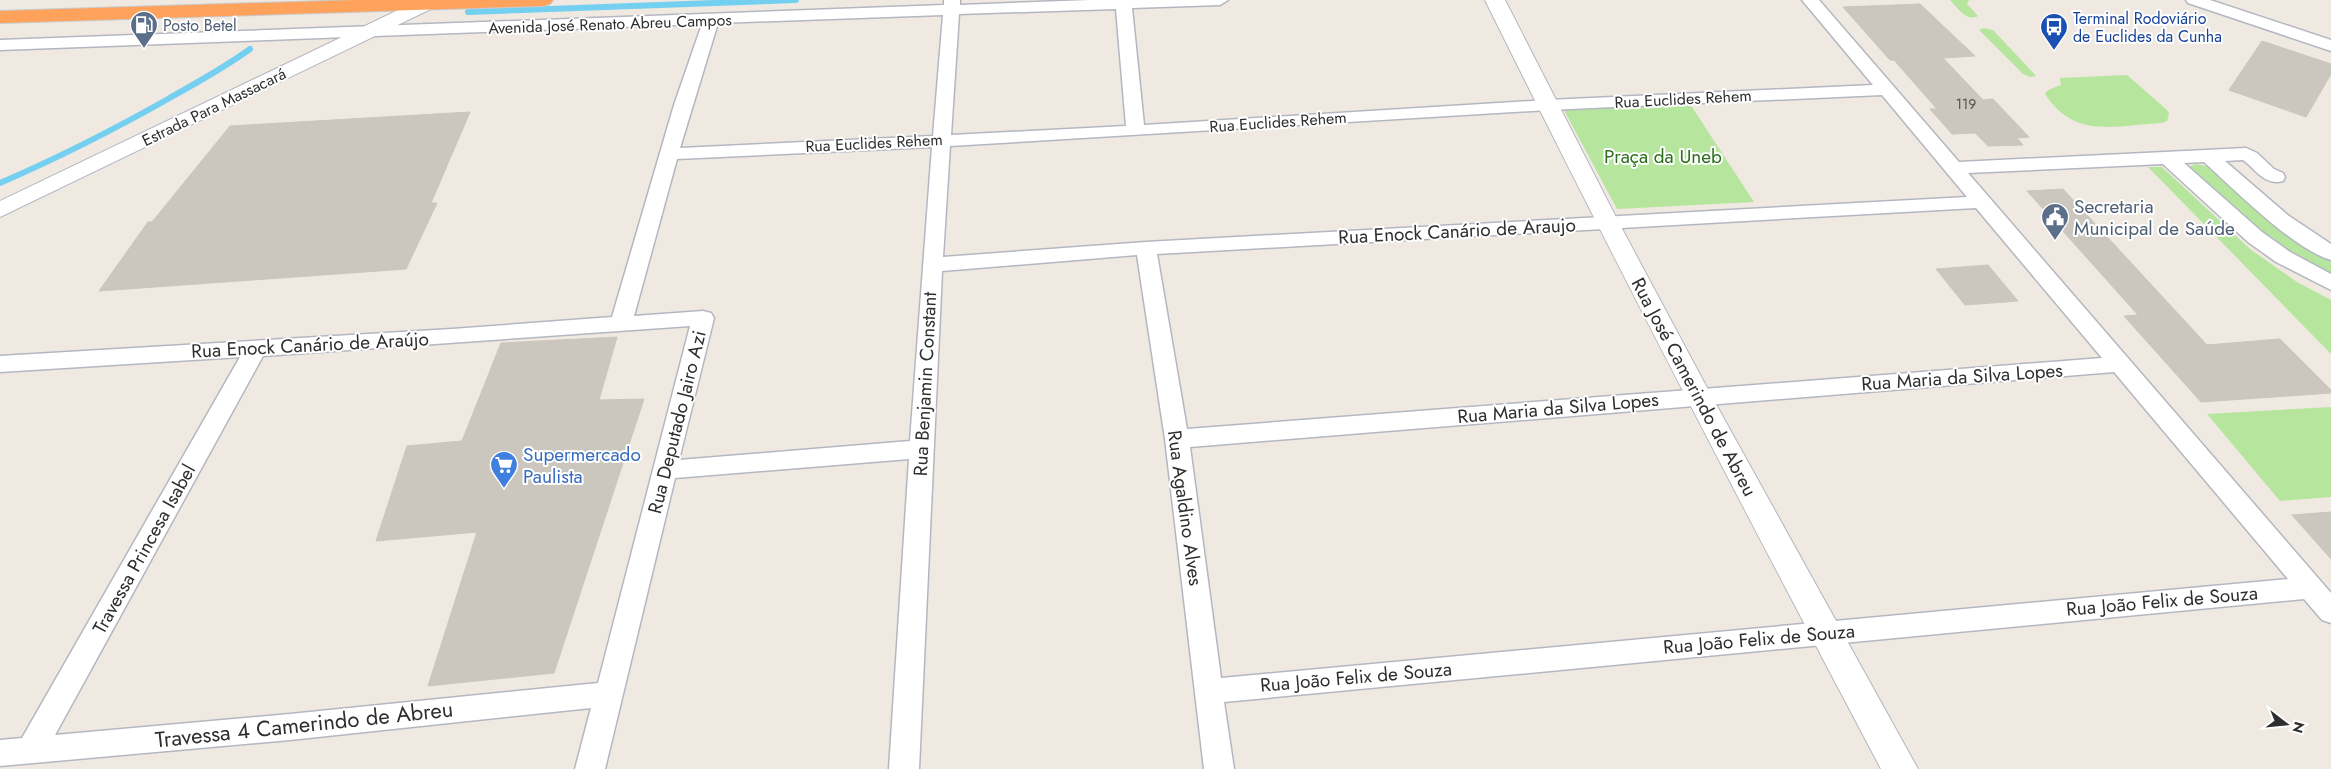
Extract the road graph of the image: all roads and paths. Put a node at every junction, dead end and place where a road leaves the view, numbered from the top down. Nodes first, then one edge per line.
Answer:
1 (92, 0) edge
2 (543, 0) edge
3 (1220, 0) edge
4 (1495, 0) edge
5 (1810, 0) edge
6 (2194, 0) edge
7 (0, 3) edge
8 (428, 3) junction
9 (1124, 3) junction
10 (952, 6) edge
11 (0, 17) edge
12 (710, 20) junction
13 (368, 32) junction
14 (0, 45) edge
15 (2331, 46) edge
16 (1887, 90) junction
17 (1548, 105) junction
18 (1135, 131) junction
19 (942, 140) junction
20 (670, 154) junction
21 (2209, 156) junction
22 (2167, 157) junction
23 (1953, 168) junction
24 (2276, 177) dead end
25 (1983, 202) junction
26 (0, 210) edge
27 (1607, 223) junction
28 (1146, 248) junction
29 (2331, 253) edge
30 (932, 265) junction
31 (2331, 283) edge
32 (621, 325) junction
33 (256, 348) junction
34 (0, 364) edge
35 (2119, 364) junction
36 (1698, 397) junction
37 (1176, 439) junction
38 (921, 449) junction
39 (666, 470) junction
40 (2309, 588) junction
41 (2331, 612) edge
42 (1827, 632) junction
43 (1209, 691) junction
44 (608, 694) junction
45 (31, 750) junction
46 (0, 753) edge
47 (590, 769) edge
48 (904, 769) edge
49 (1219, 769) edge
50 (1900, 769) edge

1 - 7 highway
2 - 8 highway
3 - 9 street, Avenida José Renato Abreu Campos
4 - 17 street, Rua José Camerindo de Abreu
5 - 16 street
6 - 15 street
8 - 11 highway
8 - 13 street, Estrada Para Massacará
9 - 10 street, Avenida José Renato Abreu Campos
9 - 18 street
10 - 12 street, Avenida José Renato Abreu Campos
10 - 19 street, Rua Benjamin Constant
12 - 13 street, Avenida José Renato Abreu Campos
12 - 20 street
13 - 14 street, Avenida José Renato Abreu Campos
13 - 26 street, Estrada Para Massacará
16 - 17 street, Rua Euclides Rehem
16 - 23 street
17 - 18 street, Rua Euclides Rehem
17 - 27 street, Rua José Camerindo de Abreu
18 - 19 street, Rua Euclides Rehem
19 - 20 street, Rua Euclides Rehem
19 - 30 street, Rua Benjamin Constant
20 - 32 street
21 - 22 street
21 - 24 street
21 - 29 street
22 - 23 street
22 - 31 street
23 - 25 street
25 - 27 street, Rua Enock Canário de Araujo
25 - 35 street
27 - 28 street, Rua Enock Canário de Araujo
27 - 36 street, Rua José Camerindo de Abreu
28 - 30 street, Rua Enock Canário de Araujo
28 - 37 street, Rua Agaldino Alves
30 - 38 street, Rua Benjamin Constant
32 - 33 street, Rua Enock Canário de Araújo
32 - 39 street, Rua Deputado Jairo Azi
33 - 34 street, Rua Enock Canário de Araújo
33 - 45 street, Travessa Princesa Isabel
35 - 36 street, Rua Maria da Silva Lopes
35 - 40 street
36 - 37 street, Rua Maria da Silva Lopes
36 - 42 street, Rua José Camerindo de Abreu
37 - 43 street, Rua Agaldino Alves
38 - 39 street
38 - 48 street, Rua Benjamin Constant
39 - 44 street, Rua Deputado Jairo Azi
40 - 41 street
40 - 42 street, Rua João Felix de Souza
42 - 43 street, Rua João Felix de Souza
42 - 50 street, Rua José Camerindo de Abreu
43 - 49 street, Rua Agaldino Alves
44 - 45 street, Travessa 4 Camerindo de Abreu
44 - 47 street, Rua Deputado Jairo Azi
45 - 46 street, Travessa 4 Camerindo de Abreu

